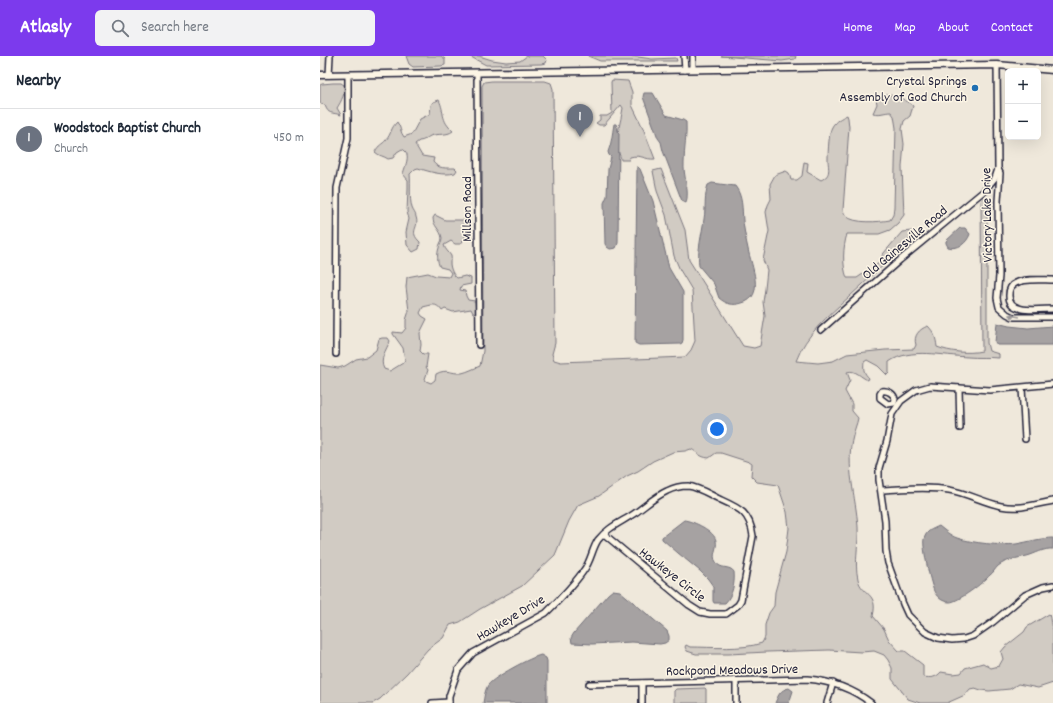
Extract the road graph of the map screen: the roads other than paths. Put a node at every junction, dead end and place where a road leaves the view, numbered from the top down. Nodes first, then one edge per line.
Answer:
1 (330, 56) edge
2 (684, 56) edge
3 (693, 56) edge
4 (997, 65) junction
5 (684, 70) junction
6 (693, 70) junction
7 (1053, 70) edge
8 (477, 73) junction
9 (320, 75) edge
10 (329, 75) junction
11 (348, 75) junction
12 (998, 169) junction
13 (1053, 280) edge
14 (1053, 309) edge
15 (1053, 317) edge
16 (821, 330) dead end
17 (479, 345) dead end
18 (336, 354) dead end
19 (1053, 384) edge
20 (959, 388) junction
21 (1022, 388) junction
22 (960, 428) dead end
23 (1025, 439) dead end
24 (881, 490) junction
25 (1053, 501) edge
26 (604, 534) junction
27 (1053, 585) edge
28 (736, 681) junction
29 (642, 683) junction
30 (832, 683) junction
31 (589, 684) dead end
32 (432, 703) edge
33 (449, 703) edge
34 (642, 703) edge
35 (736, 703) edge
36 (827, 703) edge
37 (871, 703) edge

1 - 10 street
2 - 5 street
3 - 6 street
4 - 6 street
4 - 7 street
4 - 12 street, Victory Lake Drive
5 - 6 street
5 - 8 street
8 - 11 street
8 - 17 street, Millson Road
9 - 10 street
10 - 11 street
11 - 18 street
15 -> 12 street, Victory Lake Drive
12 - 16 street, Old Gainesville Road
13 - 14 street
19 - 21 street
20 - 21 street
20 - 22 street
20 - 24 street
21 - 23 street
24 - 25 street
24 - 27 street
26 - 26 street, Hawkeye Circle
26 - 33 street, Hawkeye Drive
28 - 29 street, Rockpond Meadows Drive
28 - 30 street, Rockpond Meadows Drive
28 - 35 street
29 - 31 street, Rockpond Meadows Drive
29 - 34 street
30 - 36 street
30 - 37 street, Rockpond Meadows Drive
32 - 33 street

